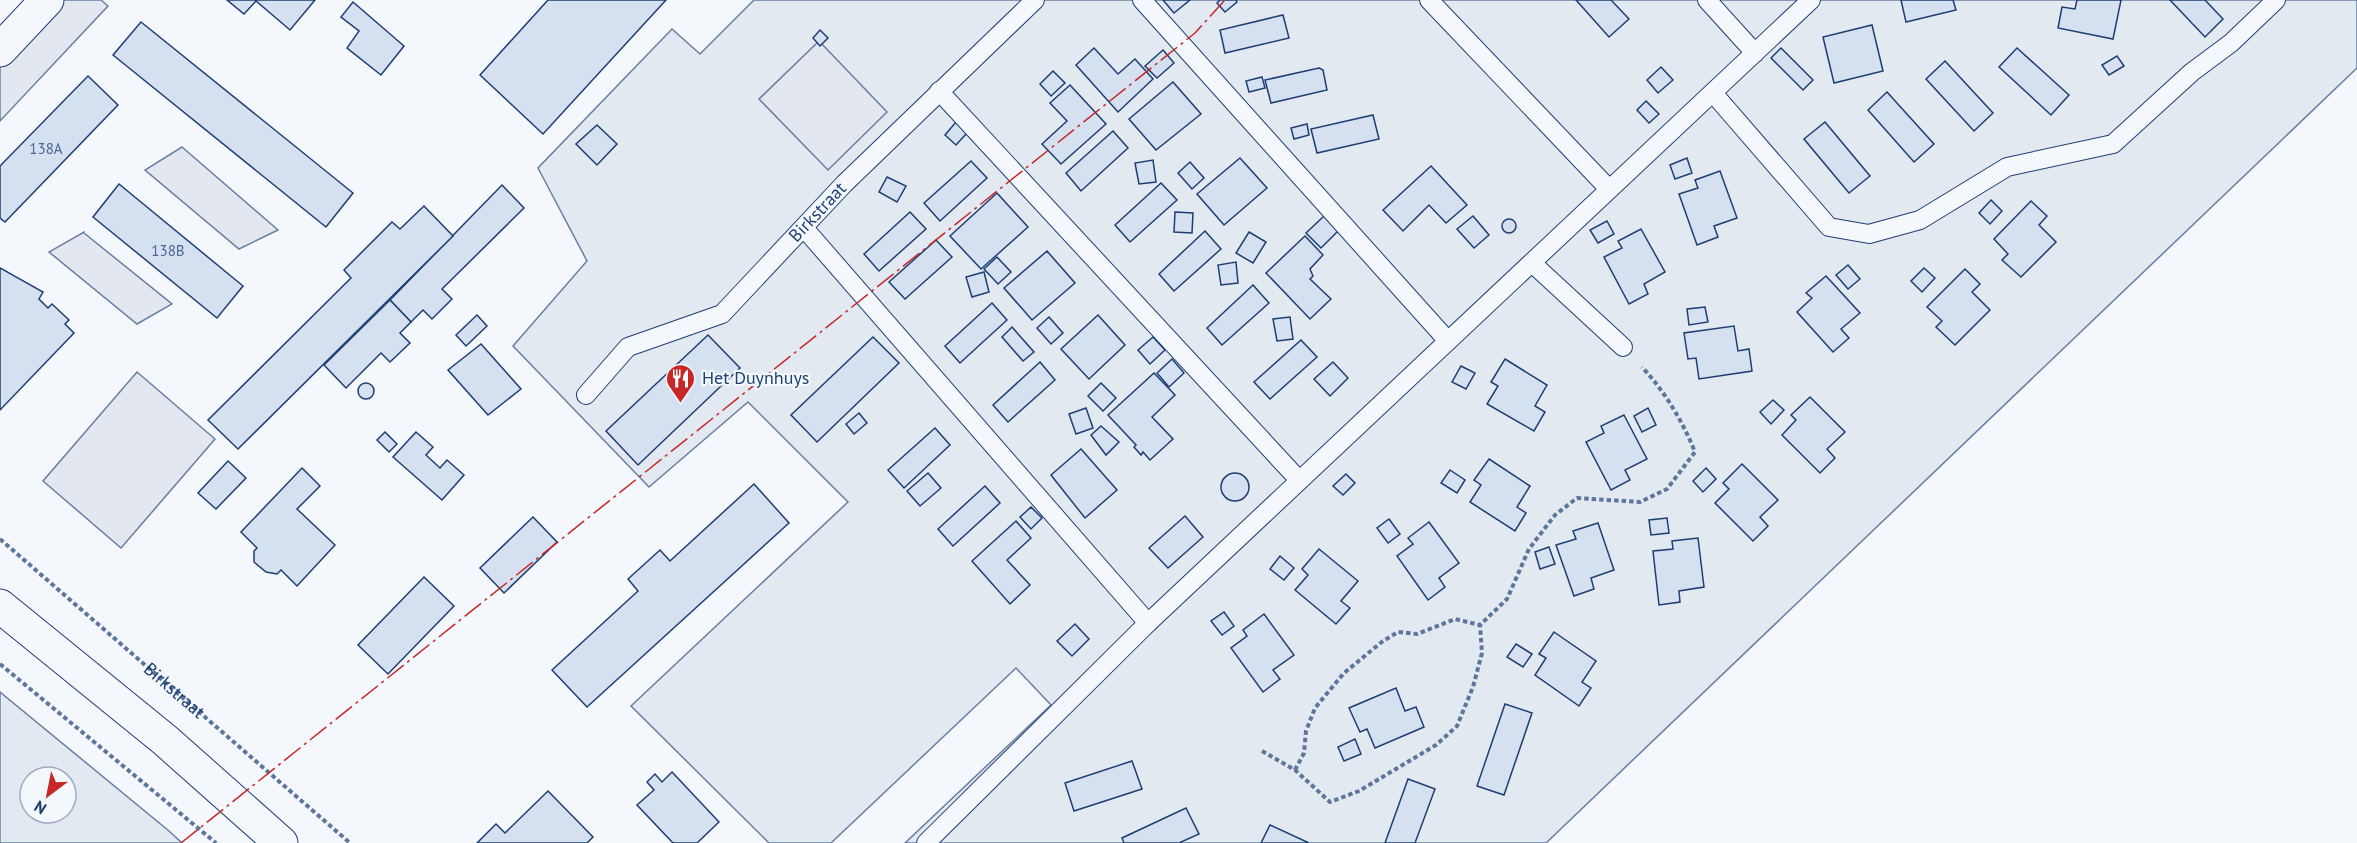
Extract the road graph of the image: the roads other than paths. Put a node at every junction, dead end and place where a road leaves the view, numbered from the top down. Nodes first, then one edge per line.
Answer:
1 (47, 0) edge
2 (1035, 0) edge
3 (1142, 0) edge
4 (1429, 0) edge
5 (1707, 0) edge
6 (1811, 0) edge
7 (2276, 0) edge
8 (0, 50) edge
9 (1755, 52) junction
10 (939, 91) junction
11 (1713, 93) junction
12 (1609, 189) junction
13 (804, 228) junction
14 (1532, 263) junction
15 (1448, 341) junction
16 (1623, 347) road end
17 (586, 395) dead end
18 (1299, 480) junction
19 (0, 606) edge
20 (1148, 623) junction
21 (281, 843) edge
22 (926, 843) edge

1 - 8 main road
2 - 10 lane, Birkstraat
3 - 15 lane
4 - 12 lane
5 - 9 lane
6 - 9 lane
7 - 11 lane
9 - 11 lane
10 - 13 lane, Birkstraat
10 - 18 lane
11 - 12 lane
12 - 14 lane
13 - 17 lane, Birkstraat
13 - 20 lane
14 - 15 lane
14 - 16 lane
15 - 18 lane
18 - 20 lane
19 - 21 main road
20 - 22 lane

